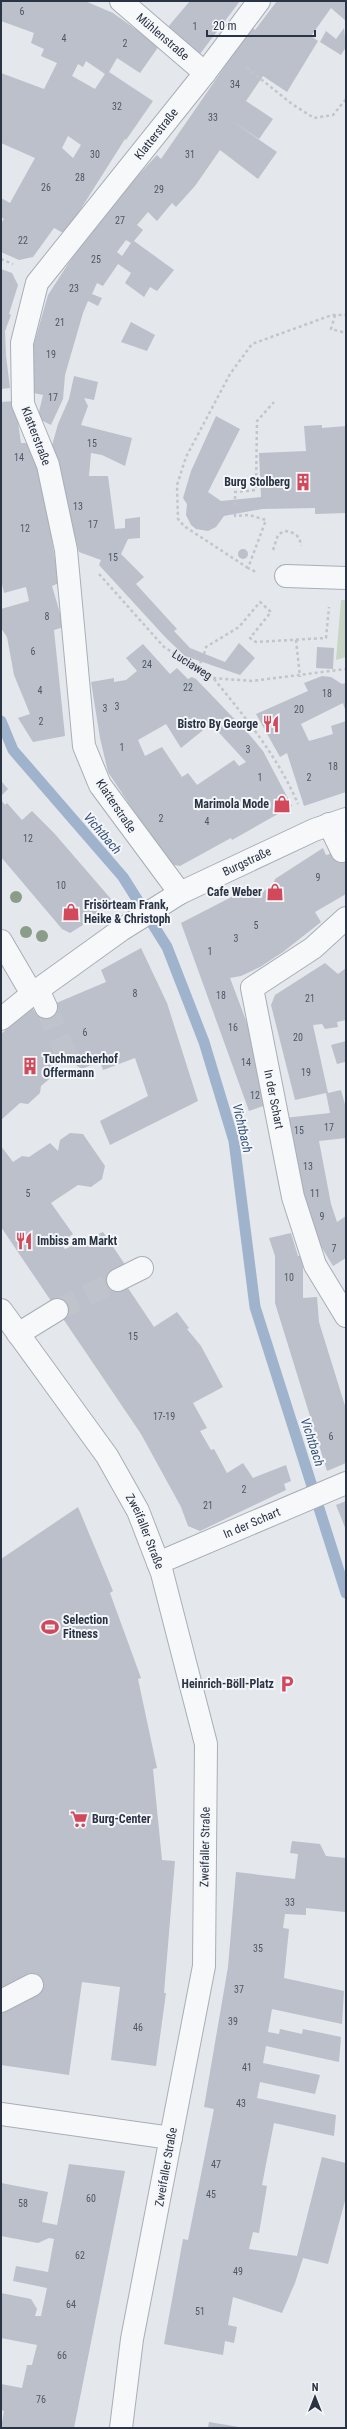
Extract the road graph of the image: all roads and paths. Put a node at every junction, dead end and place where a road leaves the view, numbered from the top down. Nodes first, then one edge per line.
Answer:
1 (121, 1) edge
2 (259, 1) edge
3 (222, 51) junction
4 (205, 73) junction
5 (346, 99) edge
6 (335, 315) junction
7 (346, 315) edge
8 (346, 333) edge
9 (274, 402) dead end
10 (235, 505) dead end
11 (235, 514) dead end
12 (256, 546) dead end
13 (248, 568) dead end
14 (96, 571) dead end
15 (286, 576) dead end
16 (346, 578) edge
17 (322, 606) dead end
18 (296, 640) junction
19 (204, 654) dead end
20 (201, 661) dead end
21 (199, 669) junction
22 (346, 669) edge
23 (300, 676) junction
24 (213, 678) junction
25 (292, 790) dead end
26 (337, 821) edge
27 (342, 851) dead end
28 (180, 893) junction
29 (346, 918) edge
30 (1, 941) edge
31 (39, 997) junction
32 (1, 1019) edge
33 (142, 1268) dead end
34 (118, 1280) tunnel mouth
35 (1, 1310) edge
36 (57, 1310) tunnel mouth
37 (346, 1316) edge
38 (18, 1334) junction
39 (341, 1485) edge
40 (158, 1564) junction
41 (32, 1985) dead end
42 (1, 2001) edge
43 (1, 2114) edge
44 (171, 2138) junction
45 (121, 2428) edge

1 - 4 street, Mühlenstraße
2 - 3 street, Klatterstraße
3 - 4 street, Klatterstraße
3 - 5 path
4 - 28 street, Klatterstraße
6 - 7 path
6 - 8 path
6 - 13 path
9 - 10 path
11 - 12 path
14 - 21 path, Luciaweg
15 - 16 street
17 - 18 path
18 - 19 path
18 - 23 path
20 - 21 path
21 - 24 path, Luciaweg
22 - 23 path, Luciaweg
23 - 24 path, Luciaweg
24 - 25 path
26 - 27 street
26 - 28 street, Burgstraße
28 - 31 street, Burgstraße
29 - 37 street, In der Schart
30 - 31 street
31 - 32 street, Burgstraße
33 - 34 street
35 - 38 street, Zweifaller Straße
36 - 38 street
38 - 40 street, Zweifaller Straße
39 - 40 street, In der Schart
40 - 44 street, Zweifaller Straße
41 - 42 street
43 - 44 street
44 - 45 street, Zweifaller Straße

